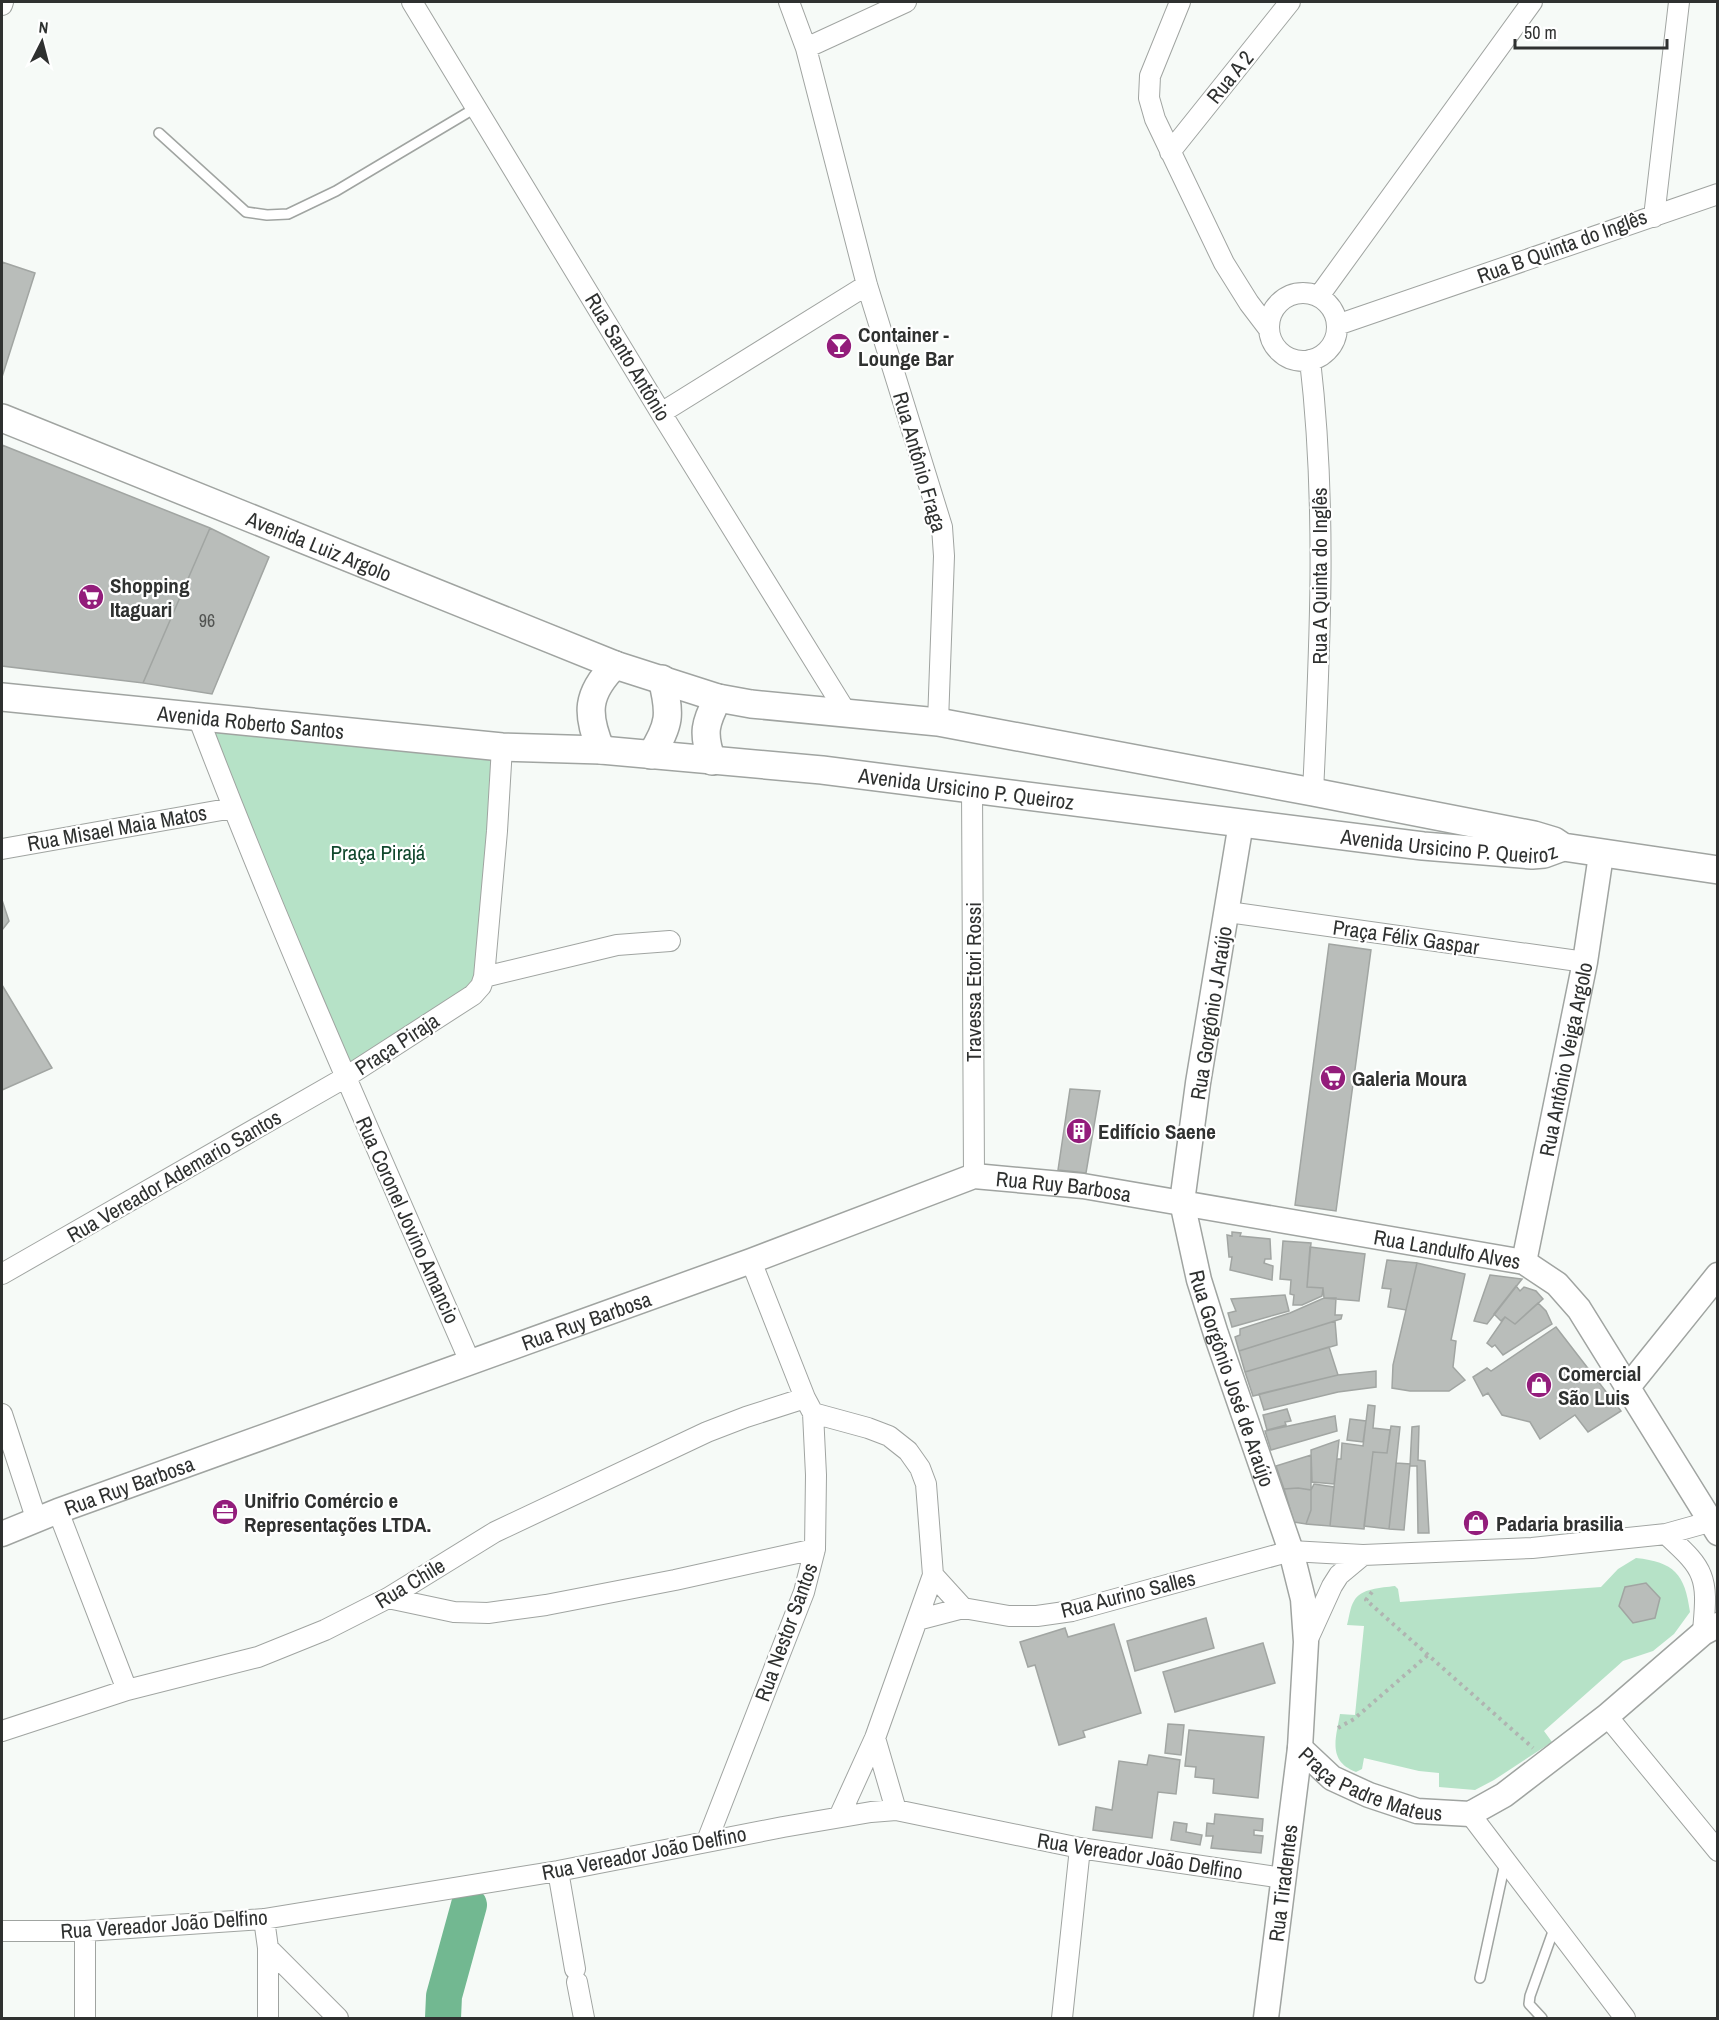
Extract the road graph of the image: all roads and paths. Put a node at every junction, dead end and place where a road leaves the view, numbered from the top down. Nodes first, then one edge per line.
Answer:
1 (412, 2) edge
2 (789, 2) edge
3 (906, 2) edge
4 (1180, 2) edge
5 (1290, 2) edge
6 (1532, 2) edge
7 (1679, 2) edge
8 (806, 48) junction
9 (477, 107) junction
10 (159, 133) dead end
11 (1170, 152) junction
12 (1718, 194) edge
13 (1654, 217) junction
14 (867, 285) junction
15 (1319, 296) junction
16 (1337, 325) junction
17 (1268, 328) junction
18 (1310, 360) junction
19 (661, 413) junction
20 (2, 418) edge
21 (626, 668) junction
22 (662, 679) junction
23 (2, 697) edge
24 (718, 698) junction
25 (846, 712) junction
26 (198, 717) junction
27 (938, 722) junction
28 (502, 747) junction
29 (601, 750) junction
30 (651, 755) junction
31 (712, 761) junction
32 (972, 787) junction
33 (1313, 792) junction
34 (233, 808) junction
35 (1241, 824) junction
36 (1563, 848) junction
37 (2, 849) edge
38 (1601, 855) junction
39 (1718, 870) edge
40 (1228, 912) junction
41 (670, 940) dead end
42 (1585, 962) junction
43 (484, 977) junction
44 (346, 1077) junction
45 (974, 1176) junction
46 (1182, 1202) junction
47 (751, 1261) junction
48 (1524, 1262) junction
49 (2, 1274) edge
50 (1718, 1275) edge
51 (470, 1362) junction
52 (1629, 1387) junction
53 (809, 1405) junction
54 (2, 1414) edge
55 (47, 1516) junction
56 (1713, 1528) edge
57 (2, 1534) edge
58 (1666, 1534) junction
59 (815, 1549) junction
60 (1291, 1551) junction
61 (1363, 1555) junction
62 (933, 1575) junction
63 (1372, 1592) dead end
64 (388, 1598) junction
65 (963, 1608) junction
66 (917, 1620) junction
67 (1710, 1629) edge
68 (1306, 1642) junction
69 (1428, 1655) junction
70 (127, 1690) junction
71 (1607, 1716) junction
72 (1338, 1728) dead end
73 (2, 1731) edge
74 (875, 1738) junction
75 (1300, 1748) junction
76 (1537, 1752) dead end
77 (896, 1810) junction
78 (1470, 1814) junction
79 (839, 1817) junction
80 (706, 1841) junction
81 (1080, 1848) junction
82 (1718, 1851) edge
83 (1505, 1861) junction
84 (558, 1871) junction
85 (1283, 1878) junction
86 (264, 1919) junction
87 (1555, 1926) junction
88 (2, 1931) edge
89 (85, 1931) junction
90 (268, 1948) junction
91 (1480, 1978) dead end
92 (85, 2019) edge
93 (268, 2019) edge
94 (338, 2019) edge
95 (584, 2019) edge
96 (1062, 2019) edge
97 (1266, 2019) edge
98 (1542, 2019) edge
99 (1625, 2019) edge

1 - 9 street, Rua Santo Antônio
2 - 8 street, Rua Antônio Fraga
3 - 8 street
4 - 11 street
5 - 11 street, Rua A 2
6 - 15 street
7 - 13 street, Rua B Quinta do Inglês
8 - 14 street, Rua Antônio Fraga
9 - 10 lane
9 - 19 street, Rua Santo Antônio
11 - 17 street
12 - 13 street
13 - 16 street, Rua B Quinta do Inglês
14 - 19 street
14 - 27 street, Rua Antônio Fraga
15 - 16 street
15 - 17 street
16 - 18 street
17 - 18 street
18 - 33 street, Rua A Quinta do Inglês
19 - 25 street, Rua Santo Antônio
20 - 21 main road, Avenida Luiz Argolo
21 - 22 main road, Avenida Ursicino P. Queiroz
21 - 29 main road
22 - 24 main road, Avenida Ursicino P. Queiroz
22 - 30 main road
23 - 26 main road, Avenida Roberto Santos
24 - 25 main road, Avenida Ursicino P. Queiroz
24 - 31 main road
25 - 27 main road, Avenida Ursicino P. Queiroz
26 - 28 main road, Avenida Roberto Santos
26 - 34 street, Praça Piraja
27 - 33 main road, Avenida Ursicino P. Queiroz
28 - 29 main road, Avenida Ursicino P. Queiroz
28 - 43 street
29 - 30 main road, Avenida Ursicino P. Queiroz
30 - 31 main road, Avenida Ursicino P. Queiroz
31 - 32 main road, Avenida Ursicino P. Queiroz
32 - 35 main road, Avenida Ursicino P. Queiroz
32 - 45 street, Travessa Etori Rossi
33 - 36 main road, Avenida Ursicino P. Queiroz
34 - 37 street, Rua Misael Maia Matos
34 - 44 street, Praça Piraja
35 - 36 main road, Avenida Ursicino P. Queiroz
35 - 40 street, Rua Gorgônio J Araújo
36 - 38 main road
38 - 39 main road
38 - 42 street, Rua Antônio Veiga Argolo
40 - 42 street, Praça Félix Gaspar
40 - 46 street, Rua Gorgônio J Araújo
41 - 43 street
42 - 48 street, Rua Antônio Veiga Argolo
43 - 44 street, Praça Piraja
44 - 49 street, Rua Vereador Ademario Santos
44 - 51 street, Rua Coronel Jovino Amancio
45 - 46 street, Rua Ruy Barbosa
45 - 47 street, Rua Ruy Barbosa
46 - 48 street, Rua Landulfo Alves
46 - 60 street, Rua Gorgônio José de Araújo
47 - 51 street, Rua Ruy Barbosa
47 - 53 street, Rua Nestor Santos
48 - 52 street, Rua Landulfo Alves
50 - 52 street
51 - 55 street, Rua Ruy Barbosa
52 - 56 street, Rua Landulfo Alves
53 - 59 street, Rua Nestor Santos
53 - 62 street
53 - 64 street, Rua Chile
54 - 55 street
55 - 57 street, Rua Ruy Barbosa
55 - 70 street
56 - 58 street
58 - 61 street
58 - 67 street, Praça Padre Mateus
59 - 64 street
59 - 80 street, Rua Nestor Santos
60 - 61 street
60 - 65 street, Rua Aurino Salles
60 - 68 street, Praça Padre Mateus
61 - 68 street
62 - 65 street
62 - 66 street
63 - 69 path
64 - 70 street, Rua Chile
65 - 66 street, Rua Aurino Salles
66 - 74 street
67 - 71 street, Praça Padre Mateus
68 - 75 street, Praça Padre Mateus
69 - 72 path
69 - 76 path
70 - 73 street, Rua Chile
71 - 78 street, Praça Padre Mateus
71 - 82 street
74 - 77 street
74 - 79 street
75 - 78 street, Praça Padre Mateus
75 - 85 street, Rua Tiradentes
77 - 79 street, Rua Vereador João Delfino
77 - 81 street, Rua Vereador João Delfino
78 - 83 street
79 - 80 street, Rua Vereador João Delfino
80 - 84 street, Rua Vereador João Delfino
81 - 85 street, Rua Vereador João Delfino
81 - 96 street
83 - 87 street
83 - 91 lane
84 - 86 street, Rua Vereador João Delfino
84 - 95 street
85 - 97 street, Rua Tiradentes
86 - 89 street, Rua Vereador João Delfino
86 - 90 street
87 - 98 lane
87 - 99 street
88 - 89 street, Rua Vereador João Delfino
89 - 92 street
90 - 93 street
90 - 94 street

